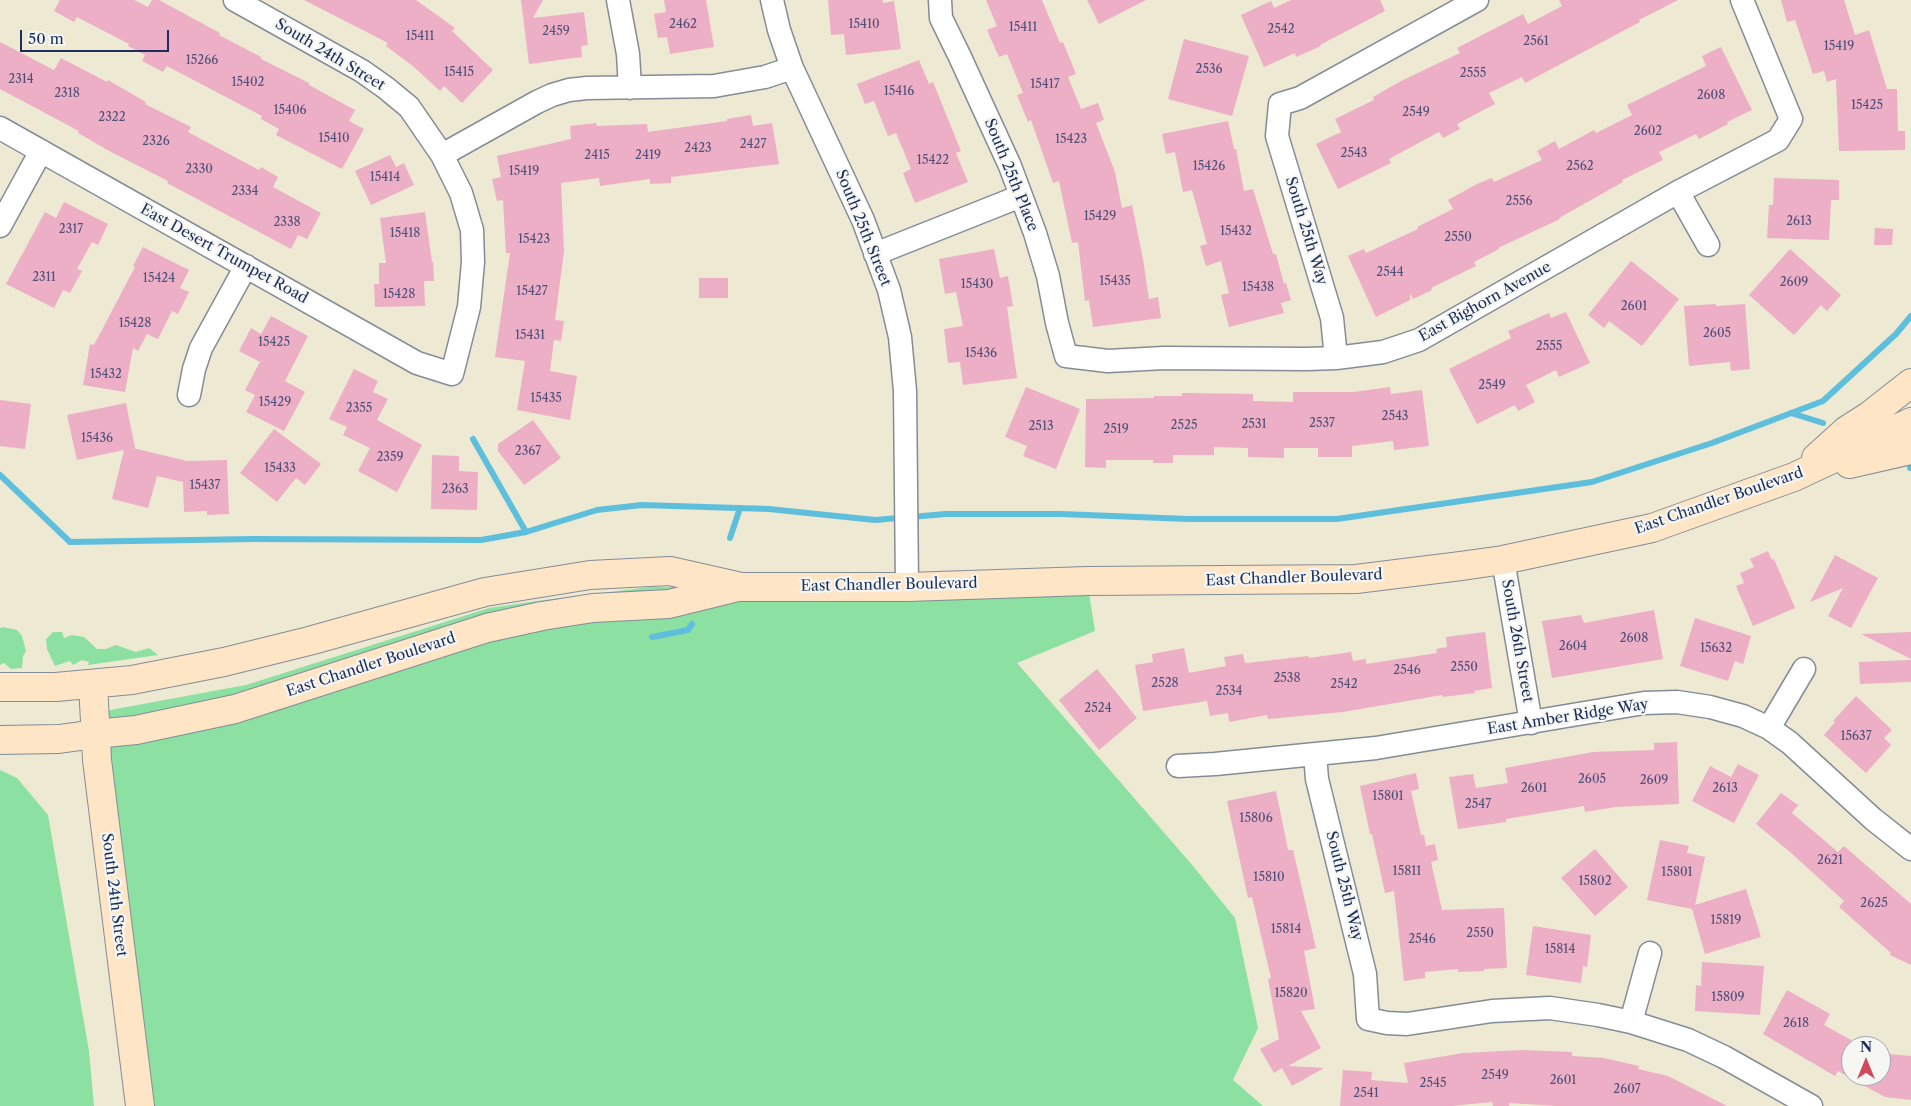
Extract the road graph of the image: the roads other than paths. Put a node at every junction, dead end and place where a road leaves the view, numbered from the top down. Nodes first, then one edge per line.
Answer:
1 (235, 0) edge
2 (618, 0) edge
3 (772, 0) edge
4 (940, 0) edge
5 (1477, 0) edge
6 (1742, 0) edge
7 (792, 68) junction
8 (630, 88) junction
9 (0, 128) edge
10 (41, 151) junction
11 (442, 155) junction
12 (1678, 192) junction
13 (1021, 196) junction
14 (0, 226) edge
15 (1708, 245) dead end
16 (875, 254) junction
17 (246, 266) junction
18 (1066, 356) joint
19 (1336, 358) junction
20 (452, 374) joint
21 (1911, 383) edge
22 (190, 395) dead end
23 (1911, 422) edge
24 (1911, 450) edge
25 (1794, 477) junction
26 (1503, 560) junction
27 (741, 587) junction
28 (907, 587) junction
29 (1804, 669) dead end
30 (93, 684) junction
31 (0, 687) edge
32 (1531, 723) junction
33 (1769, 728) junction
34 (95, 734) junction
35 (0, 740) edge
36 (1314, 754) junction
37 (1178, 766) dead end
38 (1911, 849) edge
39 (1650, 953) dead end
40 (1631, 1022) junction
41 (140, 1106) edge
42 (1810, 1106) edge

1 - 11 street, South 24th Street
2 - 8 street
3 - 7 street, South 25th Street
4 - 13 street, South 25th Place
5 - 19 street, South 25th Way
6 - 12 street, East Bighorn Avenue
7 - 8 street
7 - 16 street, South 25th Street
8 - 11 street
9 - 10 street, East Desert Trumpet Road
10 - 14 street
10 - 17 street, East Desert Trumpet Road
11 - 20 street, South 24th Street
12 - 15 street
12 - 19 street, East Bighorn Avenue
13 - 16 street
13 - 18 street, South 25th Place
16 - 28 street, South 25th Street
17 - 20 street, East Desert Trumpet Road
17 - 22 street
18 - 19 street, East Bighorn Avenue
21 - 25 main road
23 - 25 main road, East Chandler Boulevard
24 - 25 main road
25 - 26 main road, East Chandler Boulevard
26 - 28 main road, East Chandler Boulevard
26 - 32 street, South 26th Street
27 - 28 main road, East Chandler Boulevard
27 - 30 main road, East Chandler Boulevard
27 - 34 main road, East Chandler Boulevard
29 - 33 street
30 - 31 main road, East Chandler Boulevard
30 - 34 main road, South 24th Street
32 - 33 street, East Amber Ridge Way
32 - 36 street, East Amber Ridge Way
33 - 38 street, East Amber Ridge Way
34 - 35 main road, East Chandler Boulevard
34 - 41 main road, South 24th Street
36 - 37 street, East Amber Ridge Way
36 - 40 street, South 25th Way
39 - 40 street
40 - 42 street

